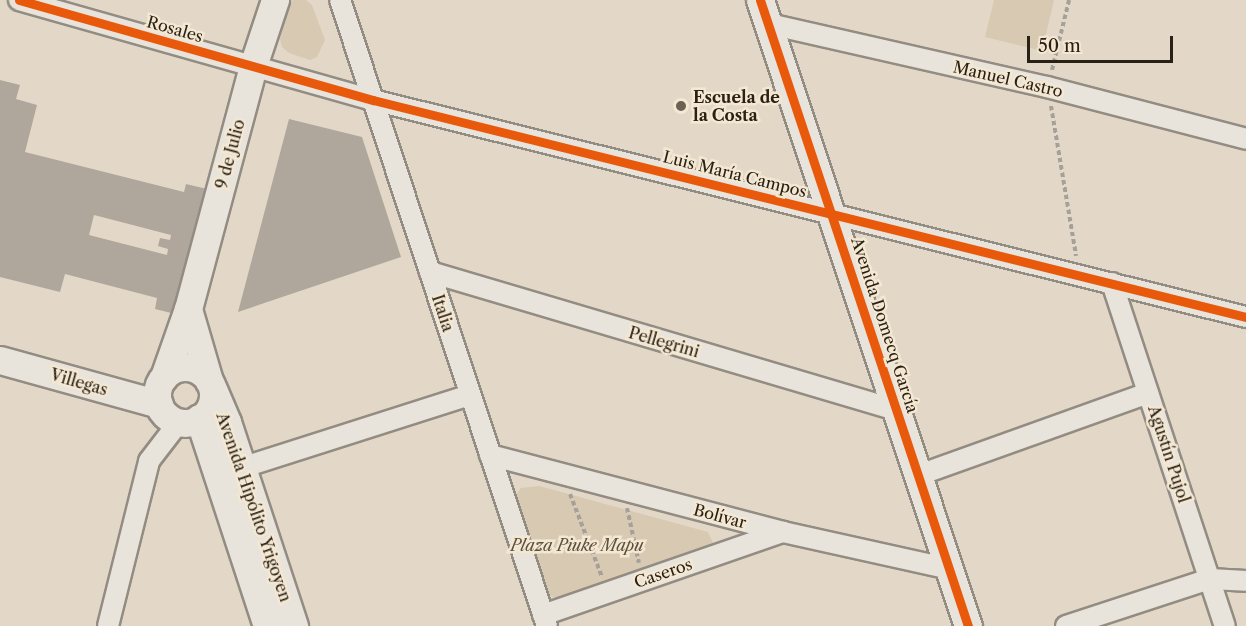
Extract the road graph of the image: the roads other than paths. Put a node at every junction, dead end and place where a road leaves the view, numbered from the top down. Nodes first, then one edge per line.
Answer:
1 (19, 0) edge
2 (275, 0) edge
3 (340, 0) edge
4 (765, 12) edge
5 (253, 66) junction
6 (373, 100) junction
7 (1246, 140) edge
8 (832, 213) junction
9 (430, 273) junction
10 (1112, 283) junction
11 (188, 309) junction
12 (1246, 317) edge
13 (0, 360) edge
14 (164, 377) junction
15 (211, 385) junction
16 (1148, 393) junction
17 (470, 396) junction
18 (159, 404) junction
19 (898, 411) junction
20 (189, 420) junction
21 (490, 455) junction
22 (241, 468) junction
23 (919, 475) junction
24 (783, 532) junction
25 (951, 569) junction
26 (1210, 579) junction
27 (1246, 581) edge
28 (545, 620) edge
29 (108, 626) edge
30 (267, 626) edge
31 (294, 626) edge
32 (968, 626) edge
33 (1066, 626) edge
34 (1225, 626) edge

1 - 5 street, Rosales
2 - 5 main road, 9 de Julio
3 - 6 street, Italia
4 - 7 street, Manuel Castro
4 - 8 main road, Avenida Domecq García
5 - 6 street, Luis María Campos
5 - 11 main road, 9 de Julio
6 - 8 street, Luis María Campos
6 - 9 street, Italia
8 - 10 street, Luis María Campos
8 - 19 main road, Avenida Domecq García
9 - 17 street, Italia
9 - 19 street, Pellegrini
10 - 12 street, Luis María Campos
10 - 16 street, Agustín Pujol
11 - 14 main road, 9 de Julio
11 - 15 main road
13 - 18 main road, Villegas
14 - 15 main road
14 - 18 main road
15 - 20 main road
15 - 22 main road, Avenida Hipólito Yrigoyen
16 - 23 street
16 - 26 street, Agustín Pujol
17 - 21 street, Italia
17 - 22 street
18 - 20 main road
19 - 23 main road, Avenida Domecq García
20 - 29 street
20 - 30 main road, Avenida Hipólito Yrigoyen
21 - 24 street, Bolívar
21 - 28 street, Italia
22 - 31 main road, Avenida Hipólito Yrigoyen
23 - 25 main road, Avenida Domecq García
24 - 25 street, Bolívar
24 - 28 street, Caseros
25 - 32 main road, Avenida Domecq García
26 - 27 street
26 - 33 street
26 - 34 street, Agustín Pujol

